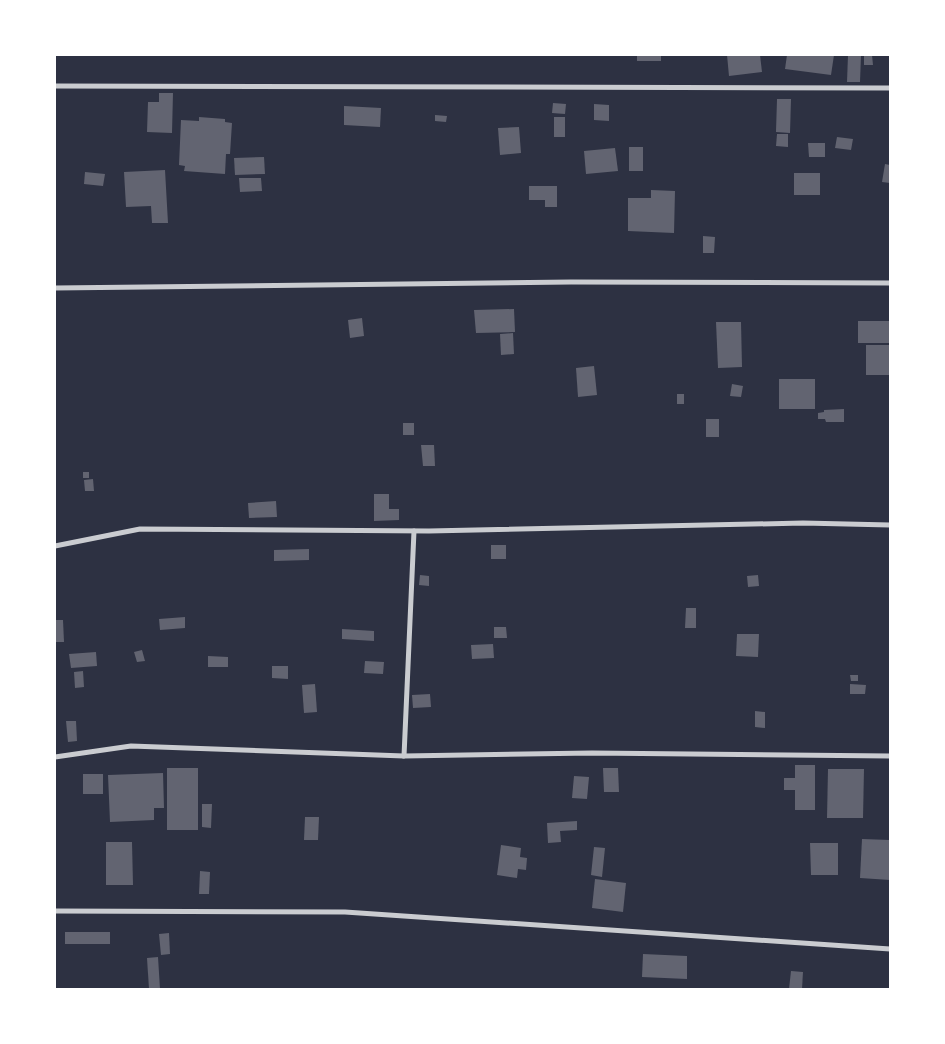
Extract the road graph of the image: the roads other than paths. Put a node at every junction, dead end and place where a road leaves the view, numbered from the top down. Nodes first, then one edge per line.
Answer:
1 (55, 86) edge
2 (890, 88) edge
3 (890, 283) edge
4 (55, 288) edge
5 (890, 525) edge
6 (414, 531) junction
7 (55, 546) edge
8 (404, 756) junction
9 (890, 756) edge
10 (55, 757) edge
11 (55, 911) edge
12 (890, 949) edge

1 - 2 street
3 - 4 street
5 - 6 street
6 - 7 street
6 - 8 street
8 - 9 street
8 - 10 street
11 - 12 street

